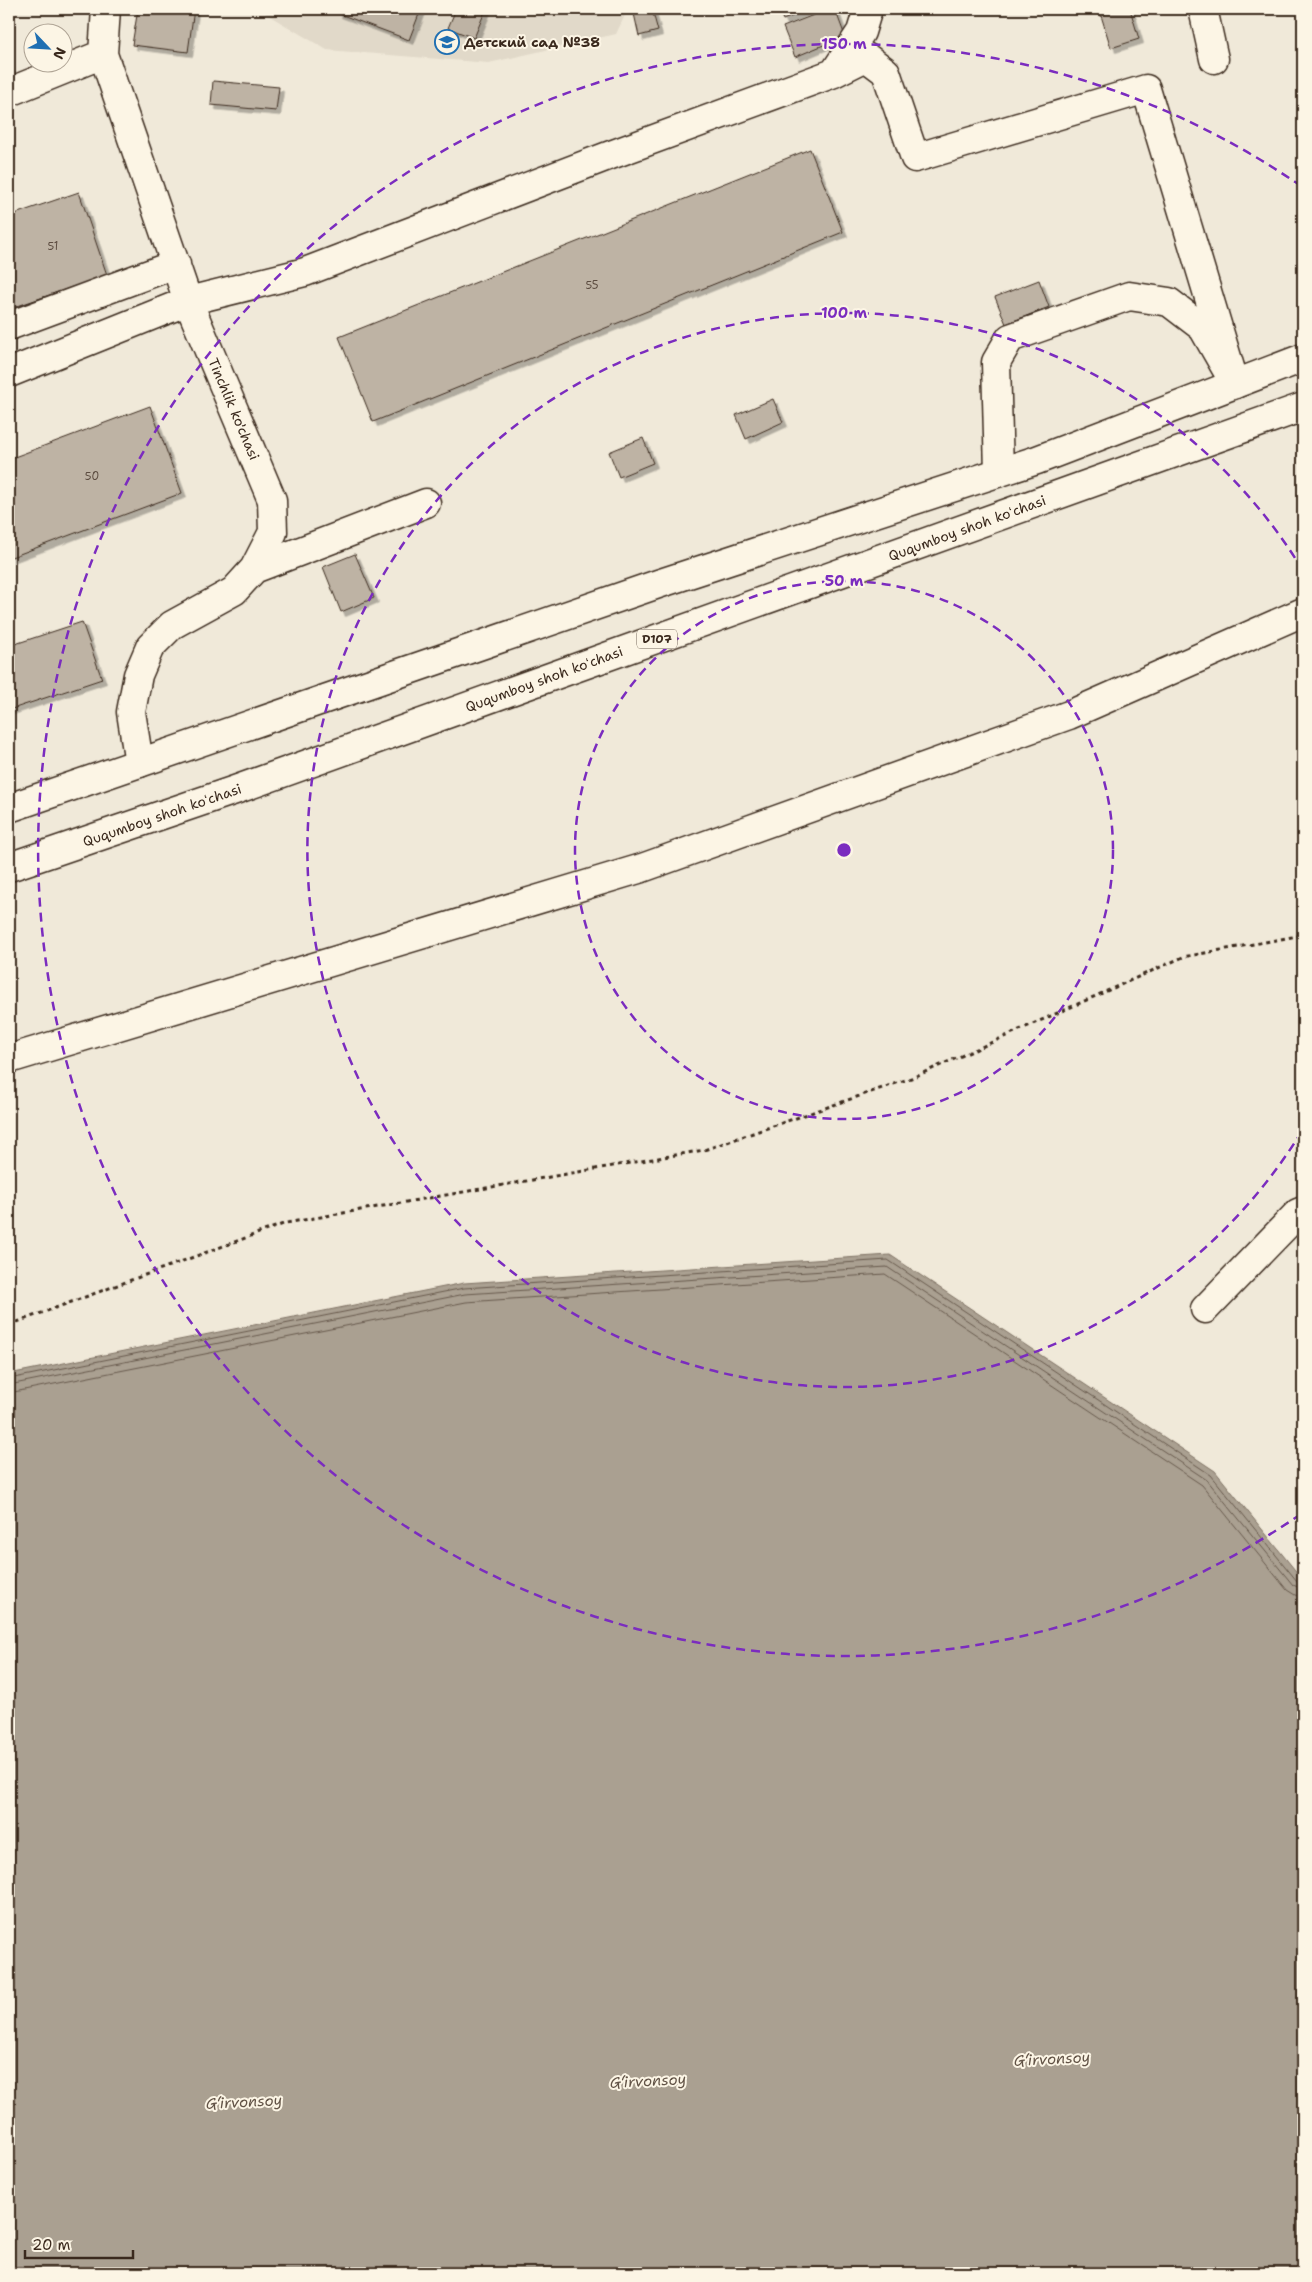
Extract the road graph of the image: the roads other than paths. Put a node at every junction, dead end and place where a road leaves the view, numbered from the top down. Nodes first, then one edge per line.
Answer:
1 (106, 9) edge
2 (868, 9) edge
3 (1203, 9) edge
4 (103, 54) junction
5 (1214, 59) dead end
6 (834, 73) junction
7 (9, 92) edge
8 (176, 264) junction
9 (188, 302) junction
10 (9, 326) edge
11 (1302, 361) edge
12 (9, 373) edge
13 (1234, 384) junction
14 (1303, 408) edge
15 (999, 472) junction
16 (426, 503) dead end
17 (254, 569) junction
18 (1303, 612) edge
19 (139, 763) junction
20 (9, 808) edge
21 (9, 867) edge
22 (9, 1059) edge
23 (1303, 1211) edge
24 (1205, 1309) dead end

1 - 4 main road, Tinchlik ko'chasi
2 - 6 main road
3 - 5 main road
4 - 7 main road
4 - 8 main road, Tinchlik ko'chasi
6 - 9 main road
6 - 13 main road
8 - 9 main road, Tinchlik ko'chasi
8 - 10 main road
9 - 12 main road
9 - 17 main road, Tinchlik ko'chasi
11 - 13 main road
13 - 15 main road
13 - 15 main road
14 - 21 main road, Ququmboy shoh koʻchasi / D107
15 - 19 main road
16 - 17 main road
17 - 19 main road, Tinchlik ko'chasi
18 - 22 main road
19 - 20 main road
23 - 24 main road

